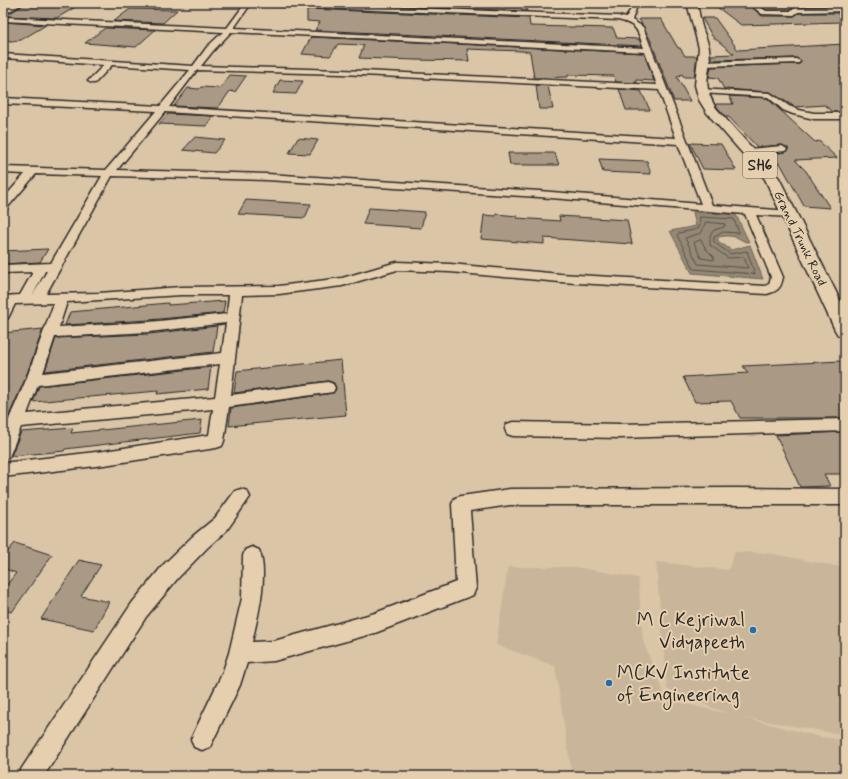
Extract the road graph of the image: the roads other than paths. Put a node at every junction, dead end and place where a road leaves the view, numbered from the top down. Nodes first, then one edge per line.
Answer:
1 (21, 3) edge
2 (236, 3) edge
3 (249, 3) edge
4 (435, 3) edge
5 (634, 3) edge
6 (692, 3) edge
7 (750, 3) edge
8 (845, 9) edge
9 (432, 11) junction
10 (3, 13) edge
11 (3, 19) edge
12 (628, 21) junction
13 (229, 30) junction
14 (648, 50) junction
15 (3, 56) edge
16 (796, 60) dead end
17 (111, 62) junction
18 (703, 64) junction
19 (196, 68) junction
20 (92, 81) dead end
21 (661, 88) junction
22 (701, 91) junction
23 (3, 101) edge
24 (163, 109) junction
25 (845, 116) edge
26 (683, 141) junction
27 (782, 149) dead end
28 (748, 152) junction
29 (3, 170) edge
30 (33, 171) junction
31 (109, 173) junction
32 (3, 206) edge
33 (708, 208) junction
34 (749, 211) junction
35 (790, 214) junction
36 (55, 267) junction
37 (41, 268) junction
38 (3, 269) edge
39 (236, 290) junction
40 (62, 298) junction
41 (30, 299) junction
42 (7, 300) edge
43 (841, 311) edge
44 (3, 315) edge
45 (233, 318) junction
46 (844, 327) edge
47 (50, 332) junction
48 (228, 358) junction
49 (33, 380) junction
50 (328, 388) dead end
51 (222, 402) junction
52 (16, 421) junction
53 (845, 425) edge
54 (513, 429) dead end
55 (3, 452) edge
56 (3, 470) edge
57 (241, 497) dead end
58 (845, 497) edge
59 (252, 556) dead end
60 (239, 654) junction
61 (202, 739) dead end
62 (30, 776) edge

1 - 10 street
2 - 3 street
3 - 9 street
3 - 13 street
4 - 9 street
5 - 12 street
6 - 18 main road, Grand Trunk Road / SH6
7 - 8 street
9 - 12 street
11 - 13 street
12 - 14 street
13 - 14 street
13 - 19 street
14 - 21 street
15 - 17 street
16 - 18 street
17 - 19 street
17 - 20 street
18 - 22 main road, Grand Trunk Road / SH6
19 - 21 street
19 - 24 street
21 - 26 street
22 - 25 street
22 - 28 main road, Grand Trunk Road / SH6
23 - 24 street
24 - 26 street
24 - 31 street
26 - 33 street
27 - 28 street
28 - 35 main road, Grand Trunk Road / SH6
29 - 30 street
30 - 31 street
30 - 32 street
31 - 33 street
31 - 36 street
33 - 34 street
34 - 35 street
34 - 39 street
35 - 43 main road, Grand Trunk Road / SH6
36 - 37 street
36 - 41 street
37 - 38 street
37 - 41 street
39 - 40 street
39 - 45 street
40 - 41 street
40 - 47 street
41 - 42 street
42 - 44 street
43 - 46 main road, Grand Trunk Road / SH6
45 - 47 street
45 - 48 street
47 - 49 street
48 - 49 street
48 - 51 street
49 - 52 street
50 - 51 street
51 - 52 street
51 - 56 street
52 - 55 street
53 - 54 street
57 - 62 street
58 - 60 street
59 - 60 street
60 - 61 street

